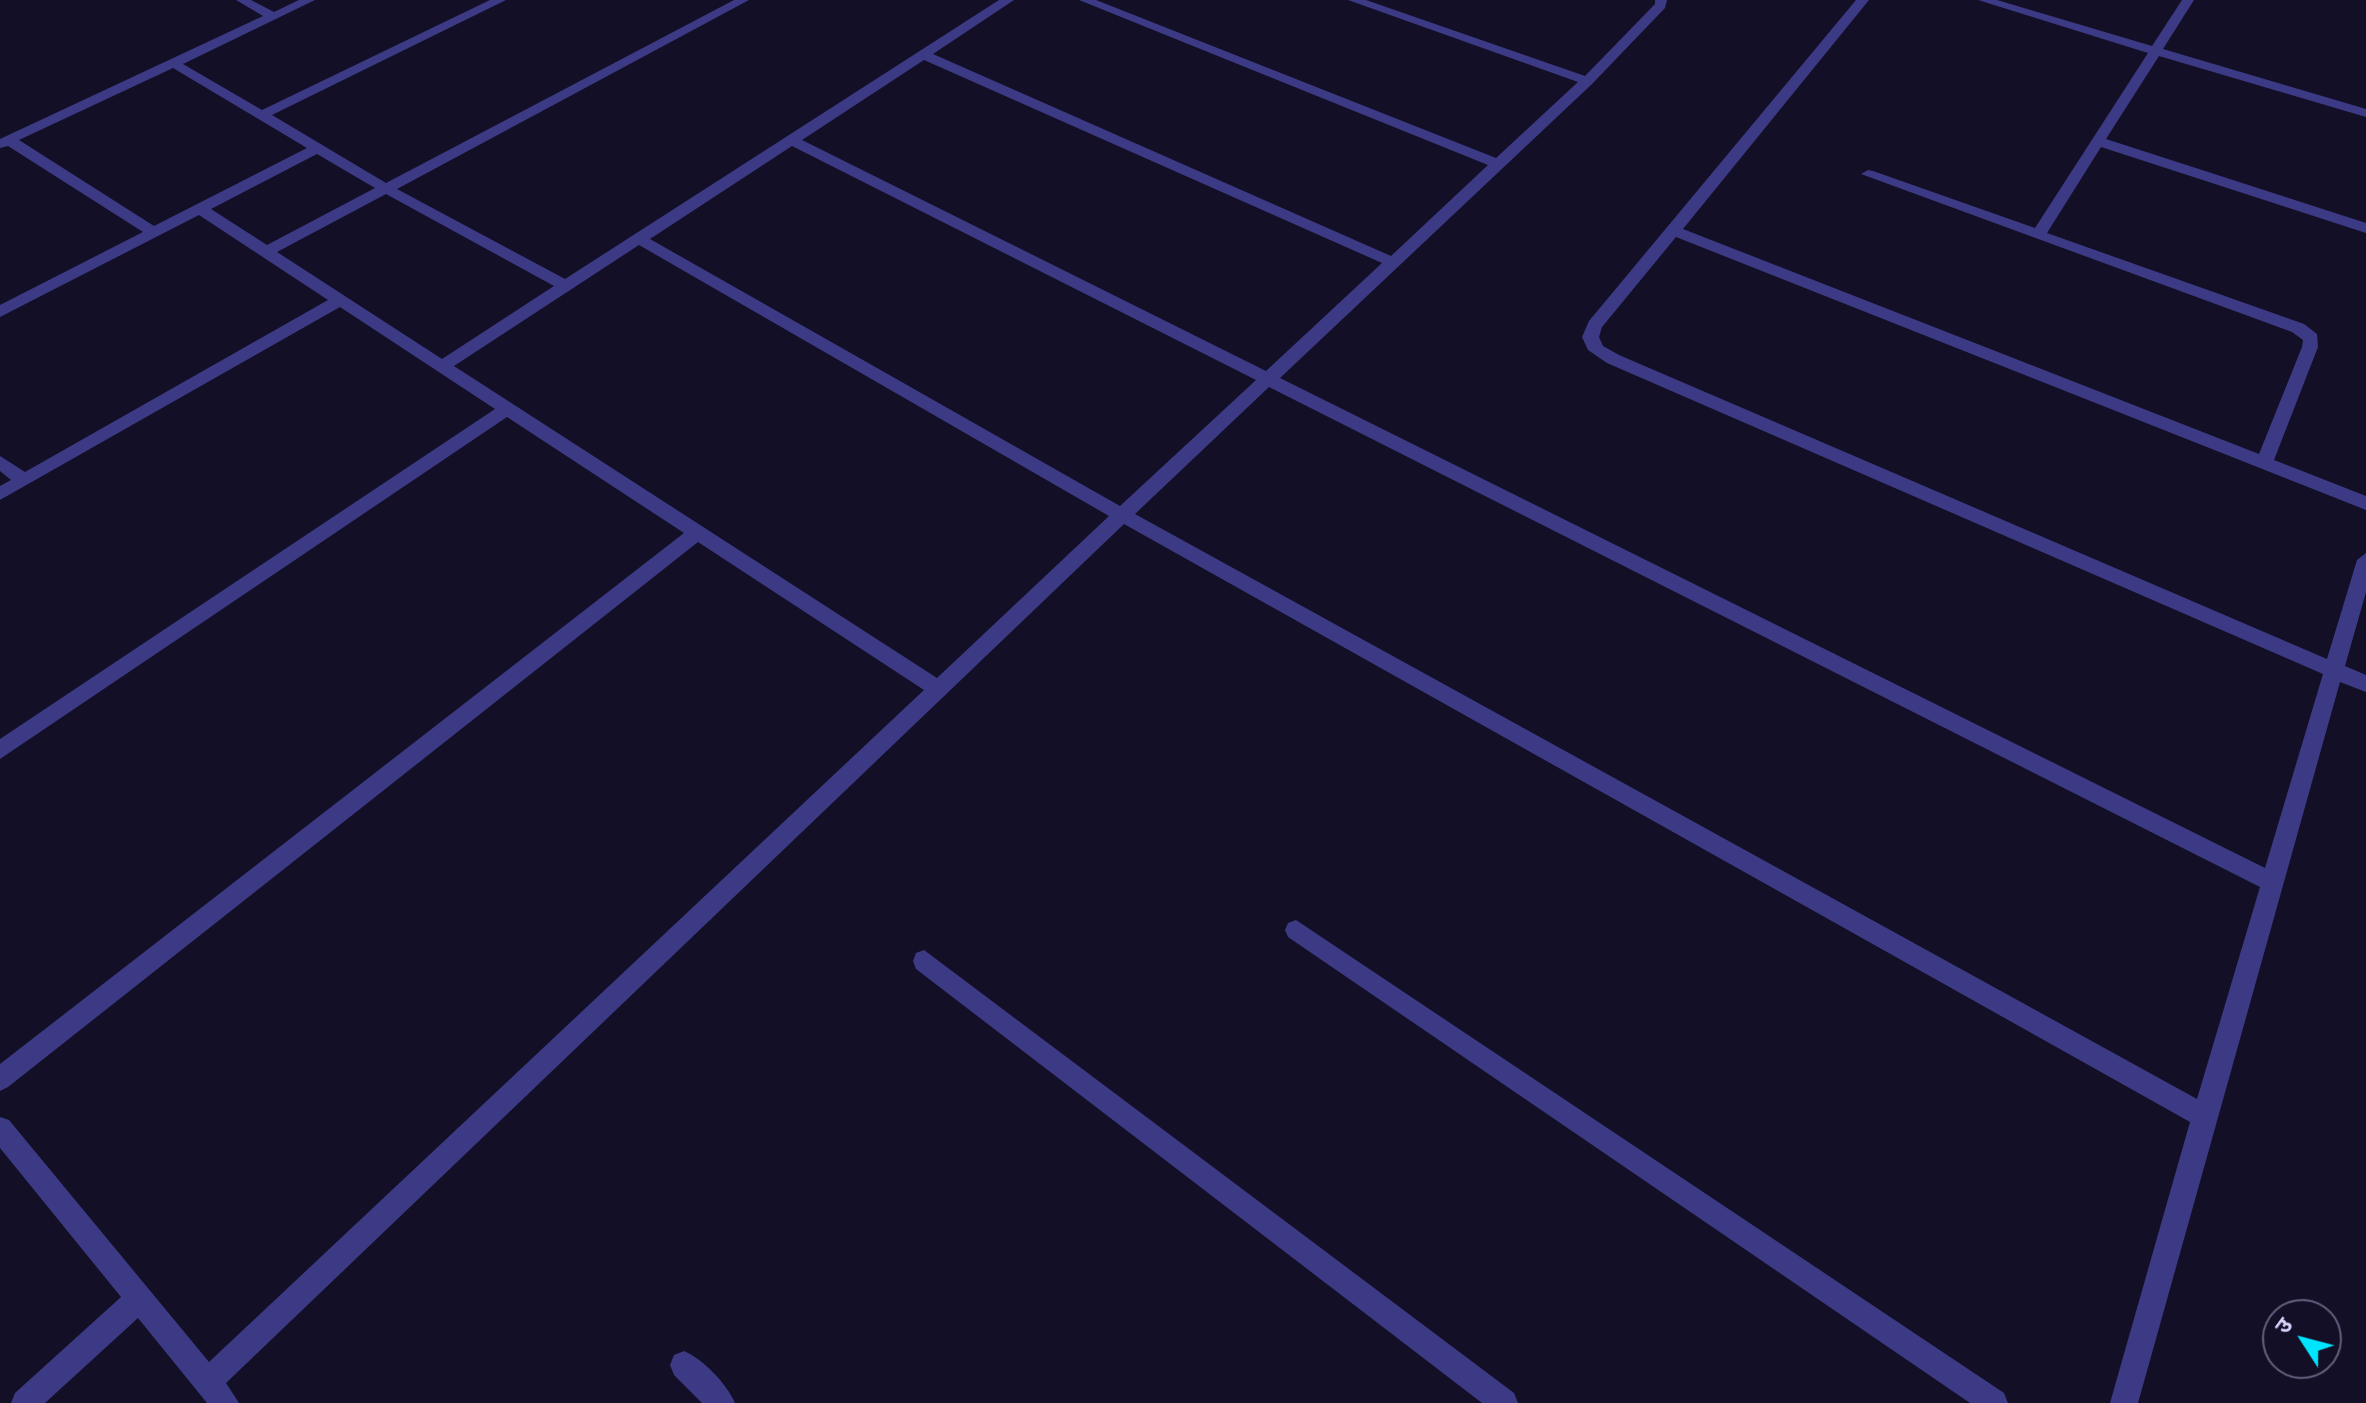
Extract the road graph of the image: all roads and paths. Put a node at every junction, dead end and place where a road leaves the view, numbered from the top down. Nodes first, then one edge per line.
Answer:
1 (242, 0) edge
2 (309, 0) edge
3 (500, 0) edge
4 (743, 0) edge
5 (1008, 0) edge
6 (1085, 0) edge
7 (1354, 0) edge
8 (1661, 0) edge
9 (1863, 0) edge
10 (1984, 0) edge
11 (2188, 0) edge
12 (274, 17) junction
13 (2153, 50) junction
14 (923, 55) junction
15 (173, 63) junction
16 (1587, 81) junction
17 (2366, 113) edge
18 (262, 115) junction
19 (791, 140) junction
20 (2097, 141) junction
21 (4, 142) edge
22 (318, 148) junction
23 (1498, 164) junction
24 (1868, 174) dead end
25 (387, 189) junction
26 (200, 209) junction
27 (2366, 228) edge
28 (1675, 231) junction
29 (154, 233) junction
30 (2038, 235) junction
31 (639, 239) junction
32 (266, 252) junction
33 (1392, 262) junction
34 (566, 286) junction
35 (340, 300) junction
36 (2, 308) edge
37 (442, 366) junction
38 (1268, 379) junction
39 (507, 409) junction
40 (0, 462) edge
41 (2264, 462) junction
42 (23, 480) junction
43 (0, 494) edge
44 (2366, 503) edge
45 (1122, 515) junction
46 (698, 532) junction
47 (2366, 560) edge
48 (2333, 670) junction
49 (2366, 684) edge
50 (938, 689) junction
51 (0, 750) edge
52 (2272, 882) junction
53 (1296, 930) dead end
54 (924, 961) dead end
55 (0, 1079) edge
56 (2204, 1116) junction
57 (0, 1129) edge
58 (139, 1299) junction
59 (684, 1365) dead end
60 (207, 1382) junction
61 (25, 1403) edge
62 (225, 1403) edge
63 (721, 1403) edge
64 (1504, 1403) edge
65 (1994, 1403) edge
66 (2124, 1403) edge

1 - 12 street
2 - 12 street
3 - 18 street
4 - 25 street
5 - 14 street
6 - 23 street
7 - 16 street
8 - 16 street
9 - 28 street
10 - 13 street
11 - 13 street
12 - 15 street
13 - 17 street
13 - 20 street
14 - 19 street
14 - 33 street
15 - 18 street
15 - 21 street
16 - 23 street
18 - 22 street
19 - 31 street
19 - 38 street
20 - 27 street
20 - 30 street
21 - 29 street
22 - 25 street
22 - 26 street
23 - 33 street
24 - 30 street
25 - 32 street
25 - 34 street
26 - 29 street
26 - 32 street
28 - 41 street
28 - 48 street
29 - 36 street
30 - 41 street
31 - 34 street
31 - 45 street
32 - 35 street
33 - 38 street
34 - 37 street
35 - 37 street
35 - 42 street
37 - 39 street
38 - 45 street
38 - 52 street
39 - 46 street
39 - 51 street
40 - 42 street
41 - 44 street
42 - 43 street
45 - 50 street
45 - 56 street
46 - 50 street
46 - 55 street
47 - 48 street
48 - 49 street
48 - 52 street
50 - 60 street
52 - 56 street
53 - 65 street
54 - 64 street
56 - 66 street
57 - 58 street
58 - 60 street
58 - 61 street
59 - 63 street
60 - 62 street

